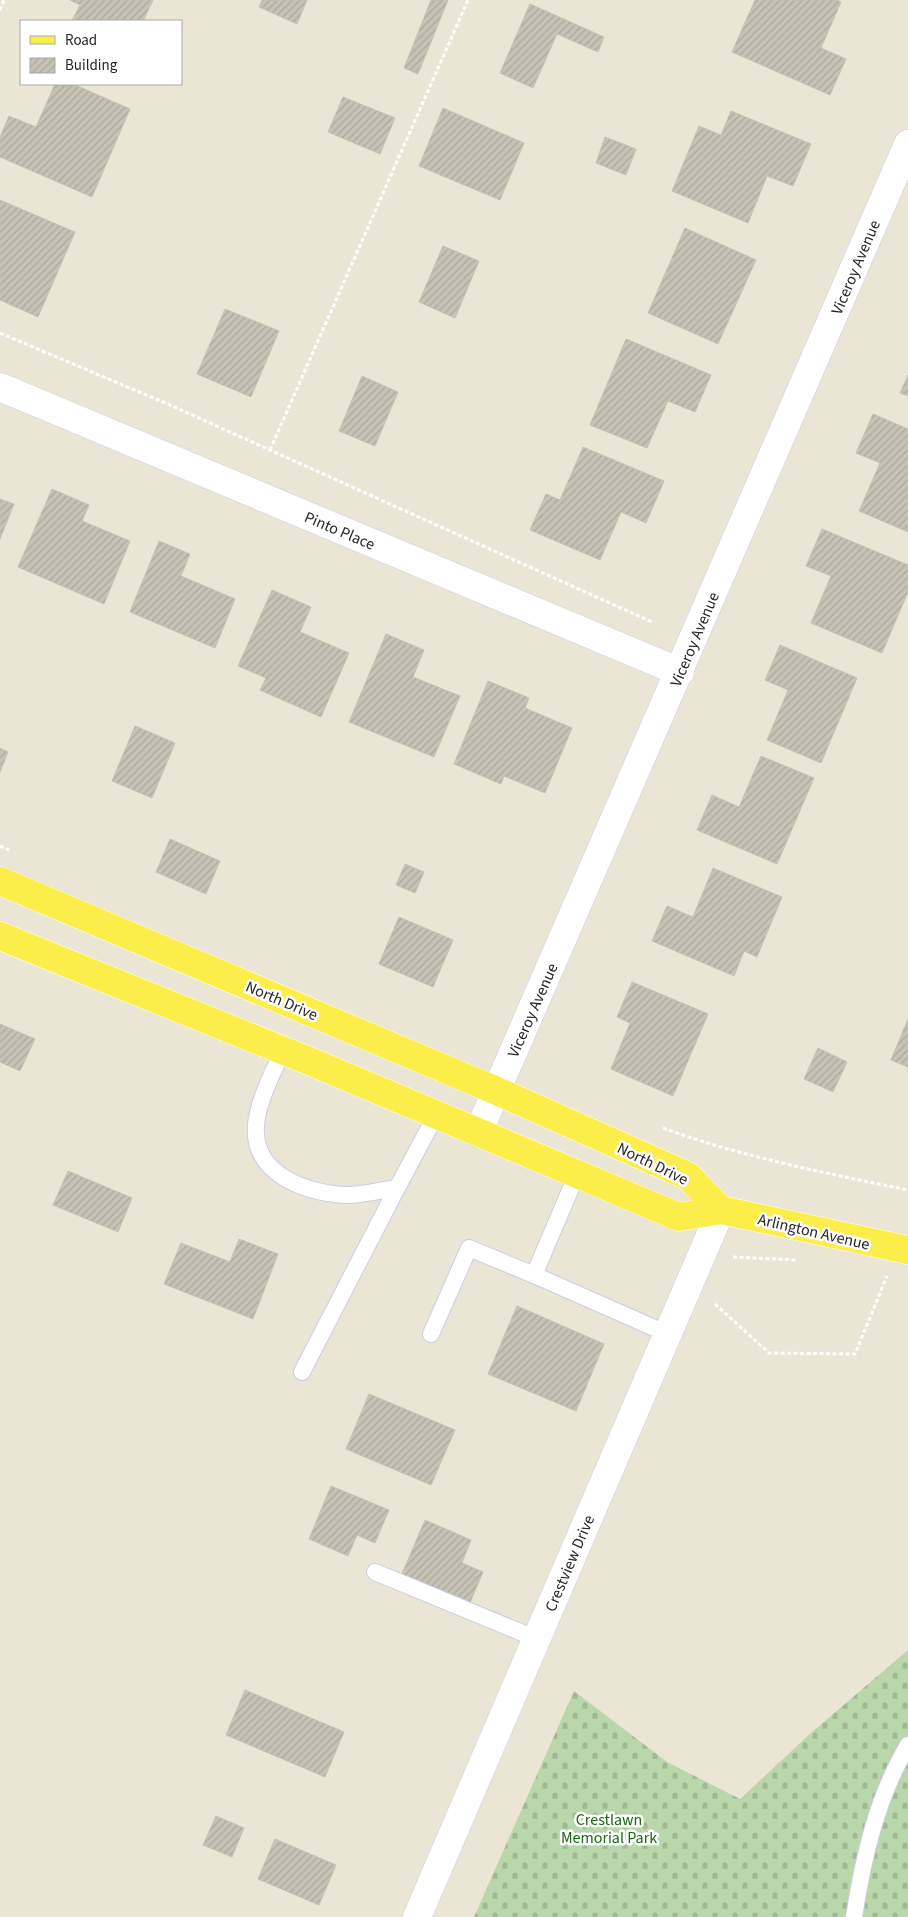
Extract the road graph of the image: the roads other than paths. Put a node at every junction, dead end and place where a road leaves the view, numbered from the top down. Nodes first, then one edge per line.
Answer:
1 (908, 144) edge
2 (0, 387) edge
3 (680, 672) junction
4 (0, 881) edge
5 (0, 936) edge
6 (283, 1050) junction
7 (496, 1091) junction
8 (436, 1115) junction
9 (478, 1133) junction
10 (577, 1174) junction
11 (397, 1188) junction
12 (721, 1210) junction
13 (903, 1249) edge
14 (534, 1275) junction
15 (431, 1334) dead end
16 (668, 1334) junction
17 (302, 1372) dead end
18 (375, 1572) dead end
19 (536, 1639) junction
20 (908, 1745) edge
21 (417, 1917) edge
22 (854, 1917) edge

1 - 3 street, Viceroy Avenue
2 - 3 street, Pinto Place
3 - 7 street, Viceroy Avenue
4 - 7 main road, North Drive
5 - 6 main road
6 - 8 main road
6 - 11 lane
7 - 9 street, Viceroy Avenue
7 - 12 main road, North Drive
8 - 9 main road
8 - 11 lane
9 - 10 main road
10 - 12 main road
10 - 14 lane
11 - 17 lane
12 - 13 main road, Arlington Avenue
12 - 16 street, Crestview Drive
14 - 15 lane
14 - 16 lane
16 - 19 street, Crestview Drive
18 - 19 lane
19 - 21 street, Crestview Drive
20 - 22 lane

